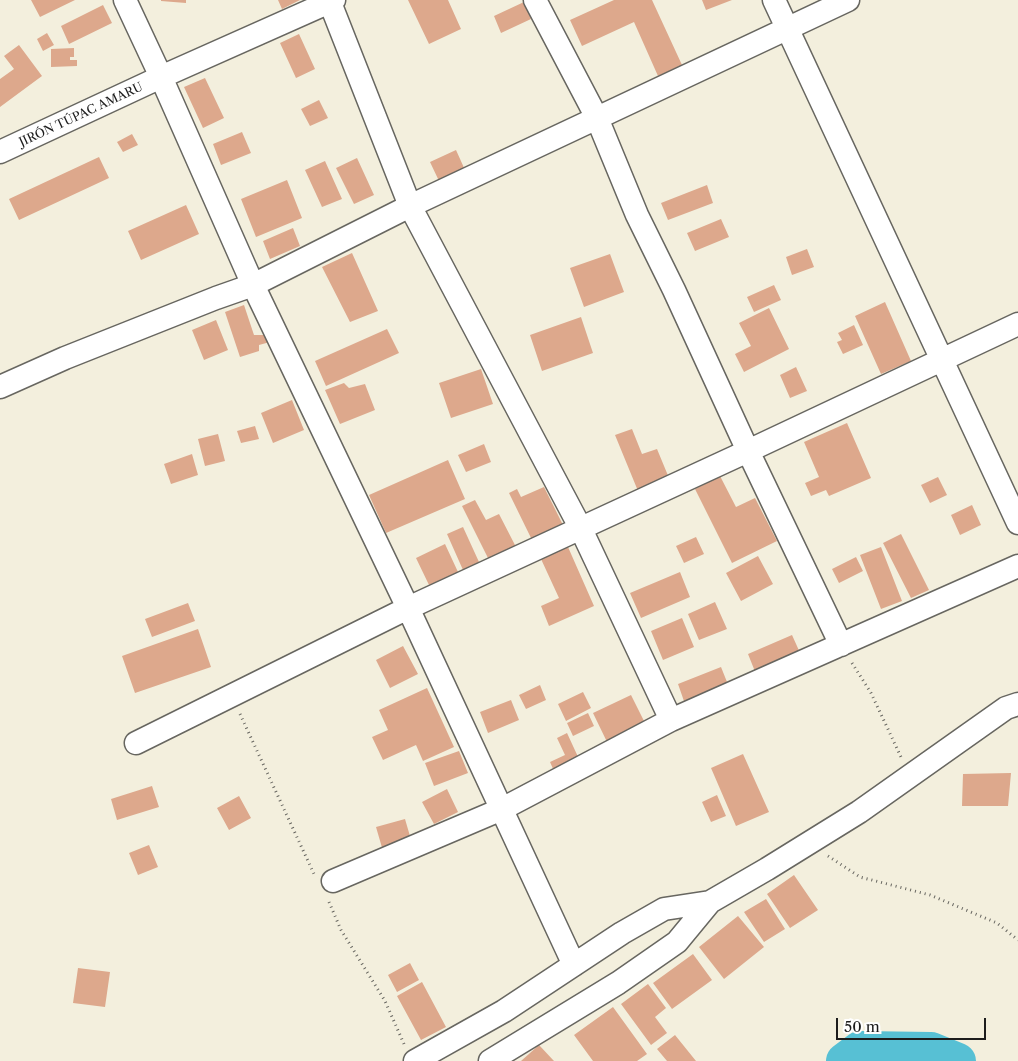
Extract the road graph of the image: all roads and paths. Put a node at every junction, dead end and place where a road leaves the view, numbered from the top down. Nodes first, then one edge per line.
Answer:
1 (125, 0) edge
2 (535, 0) edge
3 (774, 0) edge
4 (848, 0) edge
5 (331, 1) edge
6 (787, 27) junction
7 (161, 77) junction
8 (596, 118) junction
9 (0, 152) edge
10 (410, 206) junction
11 (253, 285) junction
12 (1018, 324) edge
13 (940, 360) junction
14 (0, 387) edge
15 (748, 451) junction
16 (1018, 523) edge
17 (580, 527) junction
18 (1018, 566) edge
19 (408, 608) junction
20 (841, 645) junction
21 (1018, 704) edge
22 (671, 720) junction
23 (136, 742) dead end
24 (910, 775) junction
25 (502, 809) junction
26 (808, 843) junction
27 (333, 881) dead end
28 (710, 902) junction
29 (1018, 940) edge
30 (574, 965) junction
31 (416, 1061) edge
32 (490, 1061) edge

1 - 7 street
2 - 8 street
3 - 6 street
4 - 6 street
5 - 7 street, JIRÓN TÚPAC AMARU
5 - 10 street
6 - 8 street
6 - 13 street
7 - 9 street, JIRÓN TÚPAC AMARU
7 - 11 street
8 - 10 street
8 - 15 street
10 - 11 street
10 - 17 street
11 - 14 street
11 - 19 street
12 - 13 street
13 - 15 street
13 - 16 street
15 - 17 street
15 - 20 street
17 - 19 street
17 - 22 street
18 - 20 street
19 - 23 street
19 - 25 street
20 - 22 street
20 - 24 path
21 - 24 street
22 - 25 street
24 - 26 street
25 - 27 street
25 - 30 street
26 - 28 street
26 - 29 path
28 - 30 street
28 - 32 street
30 - 31 street

